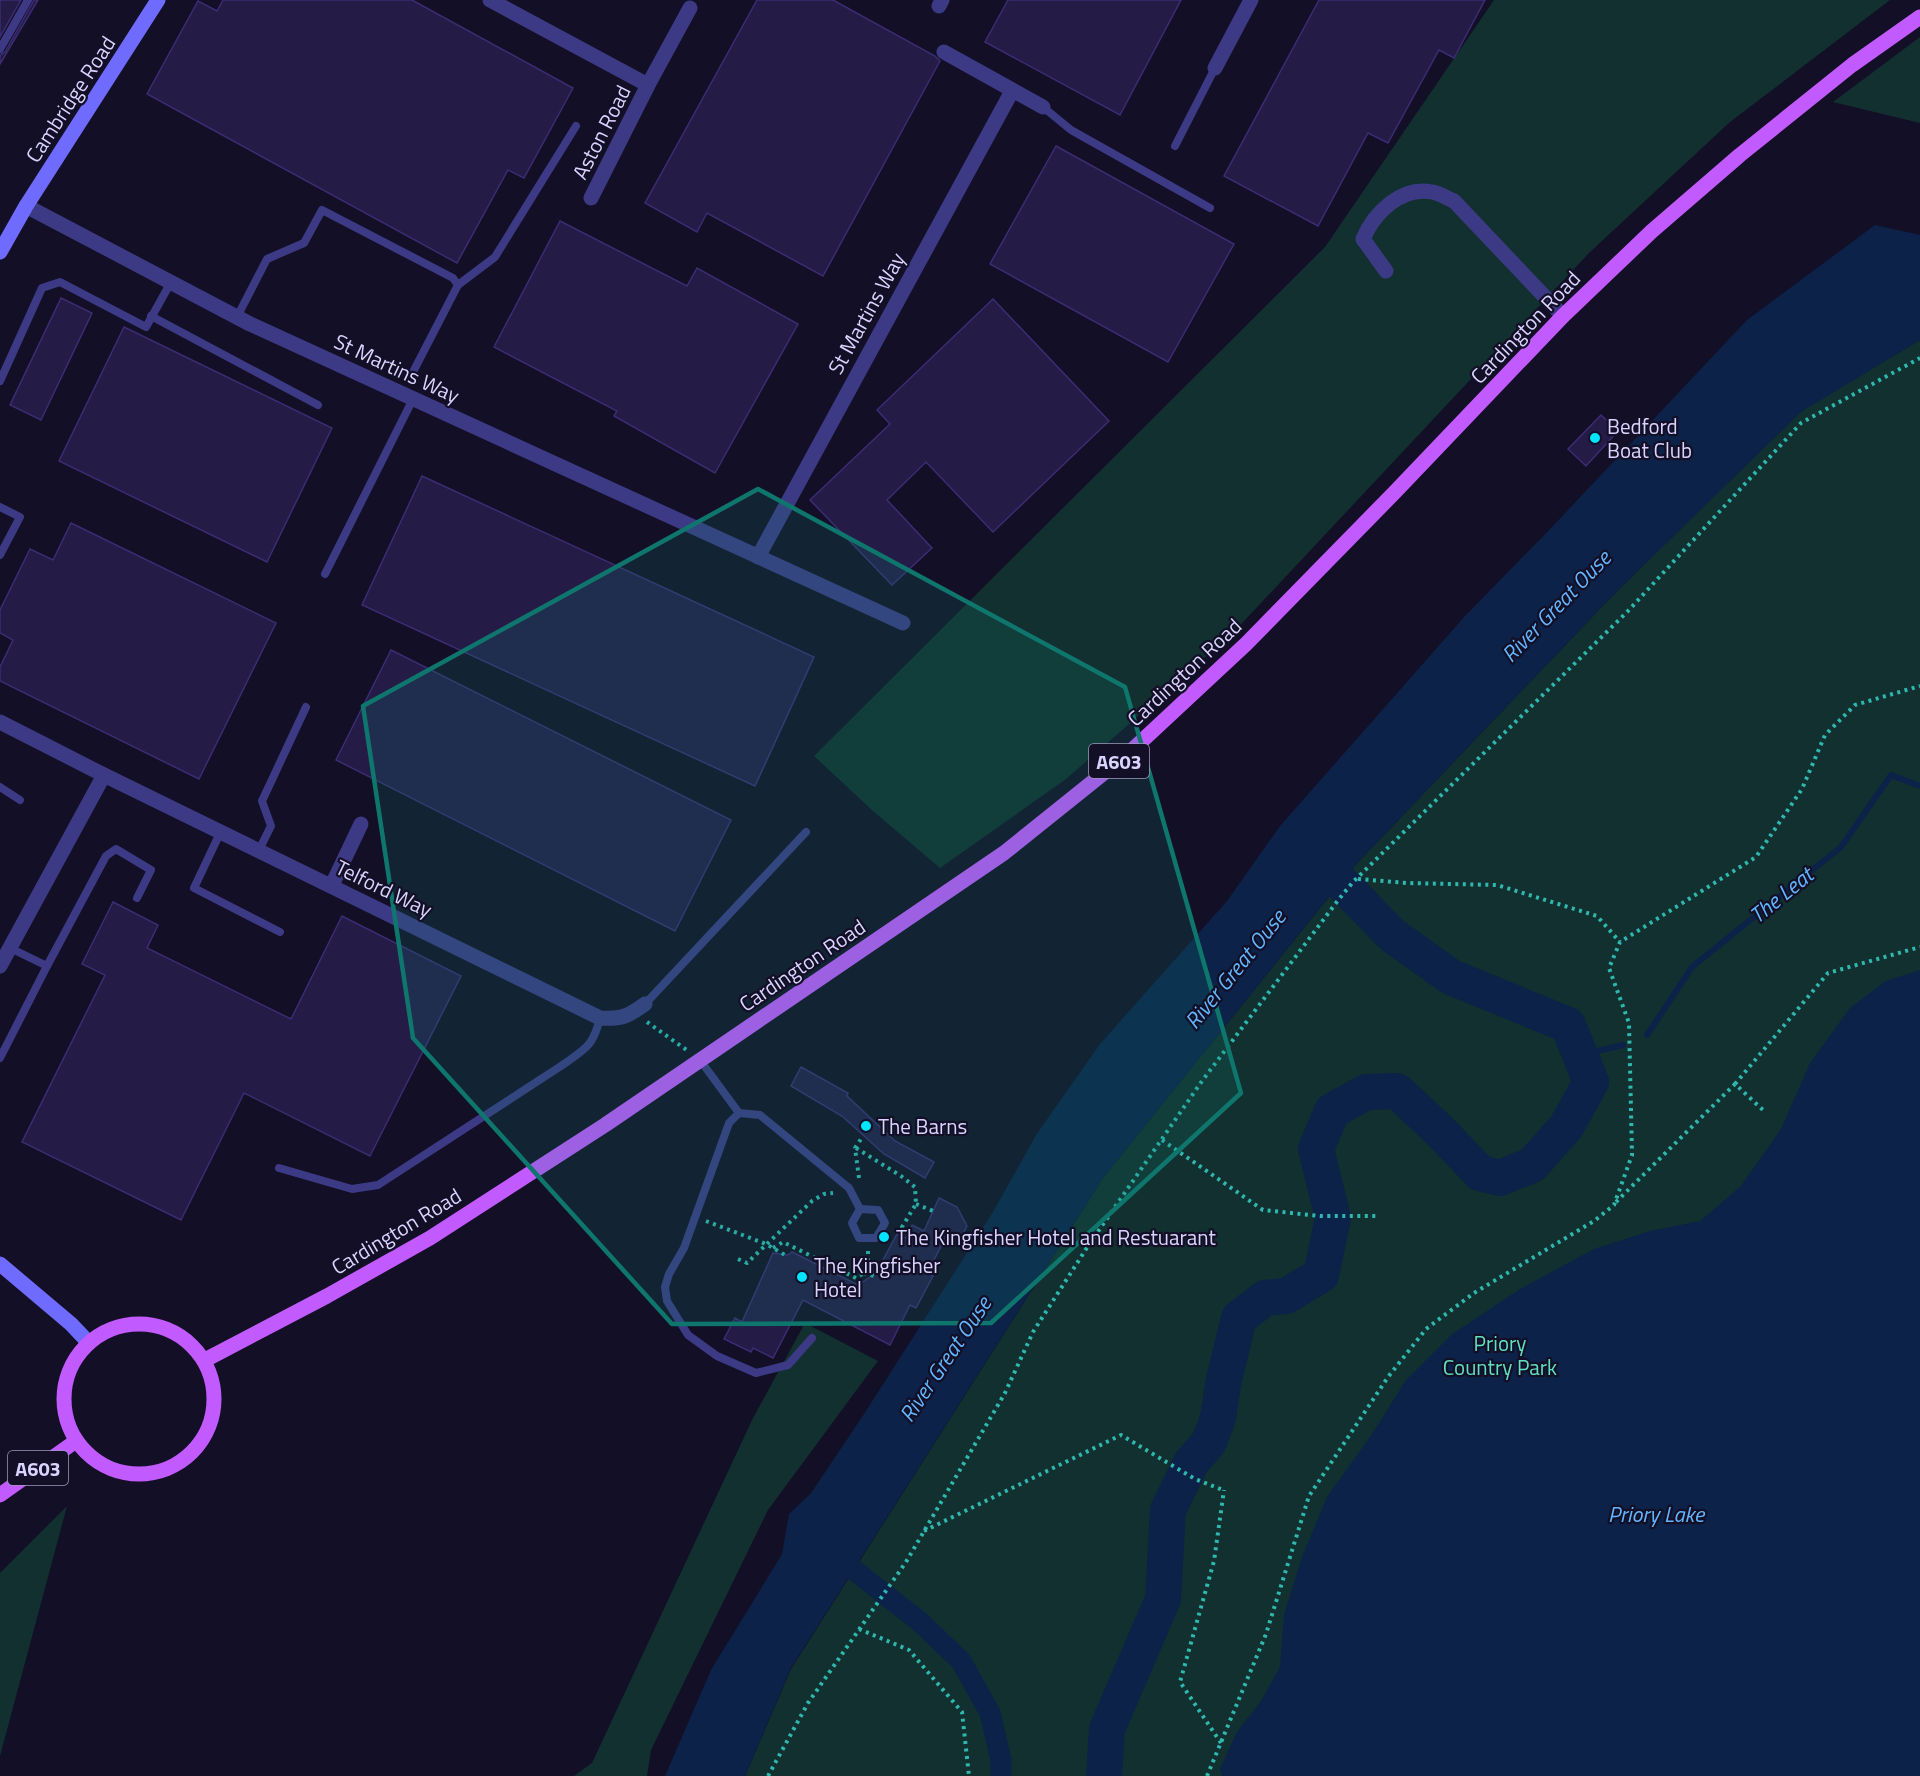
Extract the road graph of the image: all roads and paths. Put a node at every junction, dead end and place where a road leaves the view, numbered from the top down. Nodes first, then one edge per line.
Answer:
1 (28, 0) edge
2 (158, 0) edge
3 (490, 0) edge
4 (1251, 0) edge
5 (690, 8) dead end
6 (1920, 17) edge
7 (0, 49) edge
8 (944, 52) dead end
9 (1215, 68) joint
10 (648, 85) junction
11 (1012, 90) junction
12 (1043, 107) joint
13 (576, 126) dead end
14 (1175, 146) dead end
15 (591, 198) dead end
16 (26, 206) junction
17 (1210, 208) dead end
18 (0, 252) edge
19 (1386, 270) dead end
20 (171, 282) junction
21 (458, 285) junction
22 (151, 316) junction
23 (1563, 316) junction
24 (237, 317) junction
25 (1920, 358) edge
26 (413, 372) dead end
27 (0, 381) edge
28 (412, 399) junction
29 (318, 405) dead end
30 (0, 507) edge
31 (0, 555) edge
32 (758, 556) junction
33 (325, 574) dead end
34 (903, 623) dead end
35 (1920, 686) edge
36 (306, 707) dead end
37 (0, 722) edge
38 (104, 775) junction
39 (0, 787) edge
40 (20, 800) dead end
41 (361, 824) dead end
42 (221, 831) junction
43 (806, 832) dead end
44 (259, 850) junction
45 (1355, 880) junction
46 (332, 885) junction
47 (137, 898) dead end
48 (280, 932) dead end
49 (1620, 942) junction
50 (1920, 947) edge
51 (10, 948) junction
52 (0, 966) edge
53 (47, 966) junction
54 (639, 1008) junction
55 (600, 1018) junction
56 (0, 1058) edge
57 (700, 1060) junction
58 (1735, 1084) junction
59 (1764, 1111) dead end
60 (739, 1113) junction
61 (863, 1136) dead end
62 (1162, 1140) junction
63 (855, 1148) junction
64 (279, 1168) dead end
65 (855, 1198) junction
66 (916, 1204) junction
67 (1614, 1205) junction
68 (860, 1209) junction
69 (933, 1211) dead end
70 (1377, 1216) dead end
71 (694, 1217) junction
72 (910, 1230) dead end
73 (867, 1238) junction
74 (766, 1244) junction
75 (773, 1248) junction
76 (785, 1255) dead end
77 (738, 1259) dead end
78 (0, 1264) edge
79 (864, 1273) junction
80 (874, 1276) dead end
81 (812, 1338) dead end
82 (89, 1343) junction
83 (205, 1360) junction
84 (76, 1442) junction
85 (0, 1495) edge
86 (924, 1531) junction
87 (859, 1629) junction
88 (1221, 1743) junction
89 (768, 1776) edge
90 (969, 1776) edge
91 (1207, 1776) edge

1 - 7 lane
2 - 16 street, Cambridge Road
3 - 10 street, Aston Road
4 - 9 street
5 - 10 street, Aston Road
6 - 23 main road, Cardington Road / A603
8 - 11 street
9 - 14 lane
10 - 15 street, Aston Road
11 - 12 street
11 - 32 street, St Martins Way
12 - 17 lane
13 - 21 lane
16 - 18 street, Cambridge Road
16 - 20 street, St Martins Way
19 - 23 street
20 - 22 lane
20 - 24 street, St Martins Way
21 - 24 lane
21 - 26 lane
22 - 27 lane
22 - 29 lane
23 - 57 main road, Cardington Road / A603
24 - 28 street, St Martins Way
25 - 45 path
28 - 32 street, St Martins Way
28 - 33 lane
30 - 31 lane
32 - 34 street, St Martins Way
35 - 49 path
36 - 44 lane
37 - 38 street, Telford Way
38 - 42 street, Telford Way
38 - 51 street
39 - 40 lane
41 - 46 street
42 - 44 street, Telford Way
42 - 48 lane
43 - 54 lane
44 - 46 street, Telford Way
45 - 49 path
45 - 62 path
46 - 55 street, Telford Way
47 - 53 lane
49 - 67 path
50 - 58 path
51 - 52 street
51 - 53 lane
53 - 56 lane
54 - 55 street
54 - 57 path
55 - 64 lane
57 - 60 lane
57 - 83 main road, Cardington Road / A603
58 - 59 path
58 - 67 path
60 - 65 lane
60 - 71 lane
61 - 63 path
62 - 70 path
62 - 86 path
63 - 65 path
63 - 66 path
65 - 68 lane
65 - 74 path
66 - 69 path
66 - 72 path
67 - 88 path
68 - 73 lane
68 - 73 lane
71 - 74 path
71 - 81 lane
73 - 79 path
74 - 75 path
74 - 77 path
75 - 76 path
75 - 79 path
78 - 82 street
79 - 80 path
82 - 83 main road
82 - 84 main road
83 - 84 main road
84 - 85 main road, A603
86 - 87 path
86 - 88 path
87 - 89 path
87 - 90 path
88 - 91 path

